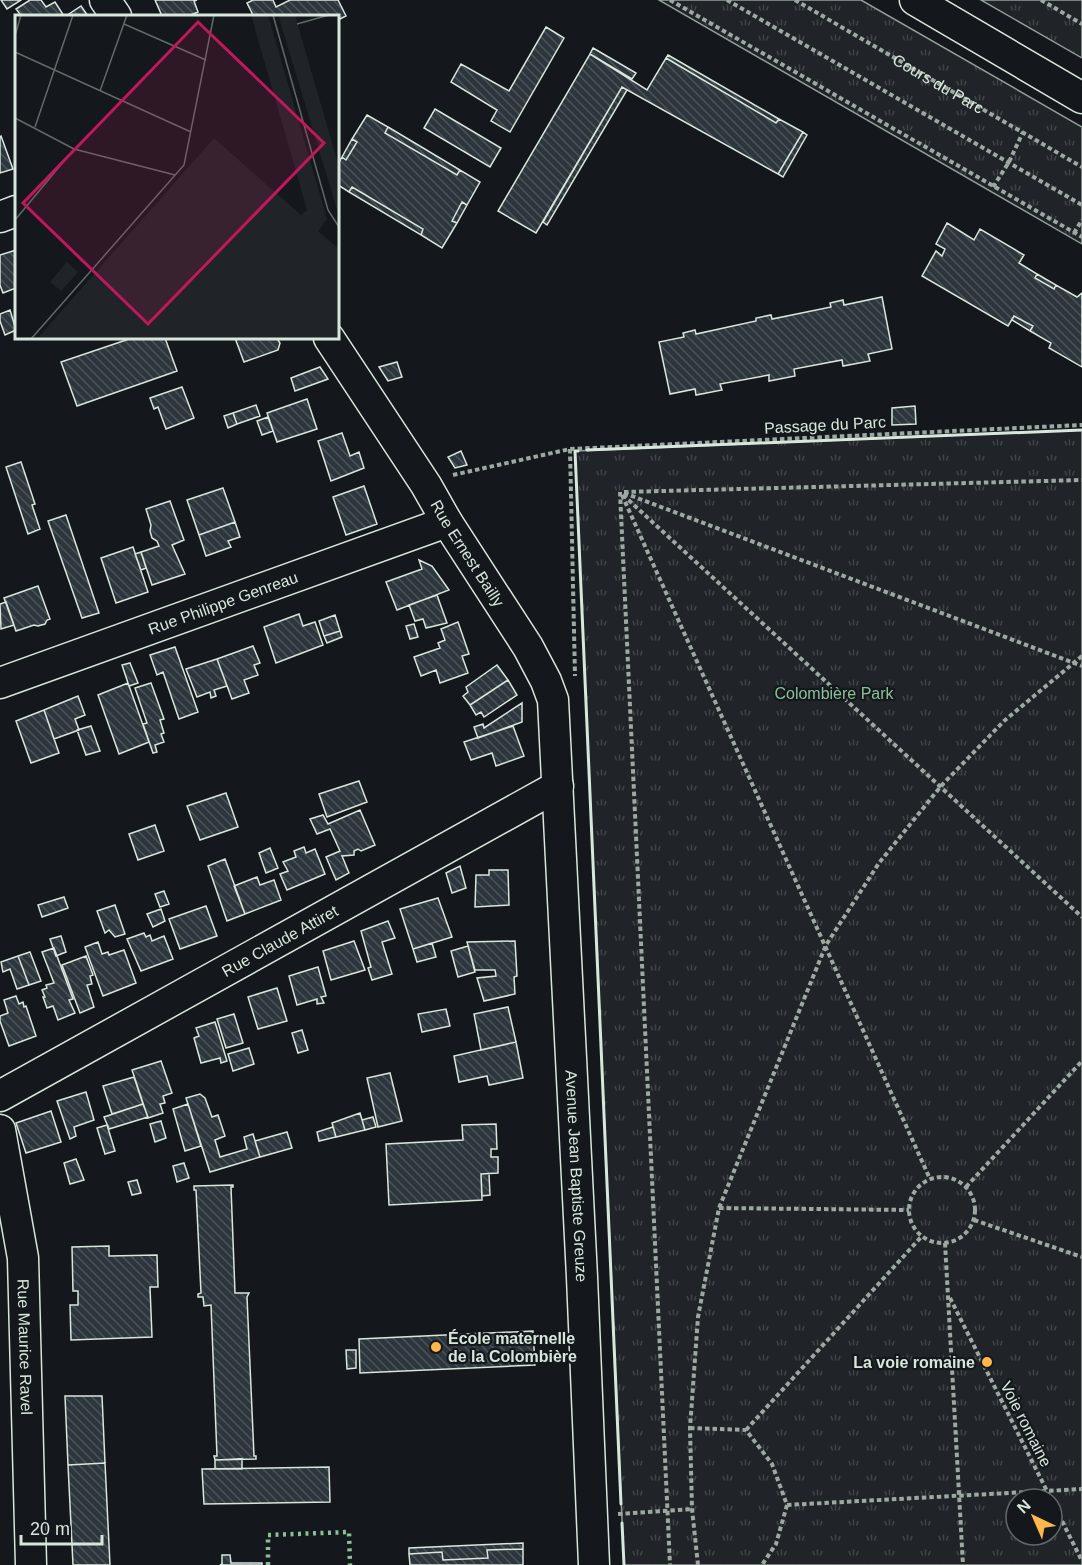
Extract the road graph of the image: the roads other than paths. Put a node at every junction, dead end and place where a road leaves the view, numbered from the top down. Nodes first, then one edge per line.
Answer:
1 (105, 0) edge
2 (915, 0) edge
3 (115, 15) edge
4 (1082, 98) edge
5 (15, 211) edge
6 (0, 217) edge
7 (330, 339) edge
8 (447, 522) junction
9 (0, 683) edge
10 (558, 786) junction
11 (0, 1096) edge
12 (0, 1131) edge
13 (31, 1565) edge
14 (594, 1565) edge

1 - 3 street
2 - 4 street
5 - 6 street
7 - 8 street, Rue Ernest Bailly
8 - 9 street, Rue Philippe Genreau
8 - 10 street, Rue Ernest Bailly
10 - 11 street, Rue Claude Attiret
10 - 14 street, Avenue Jean Baptiste Greuze
12 - 13 street, Rue Maurice Ravel

